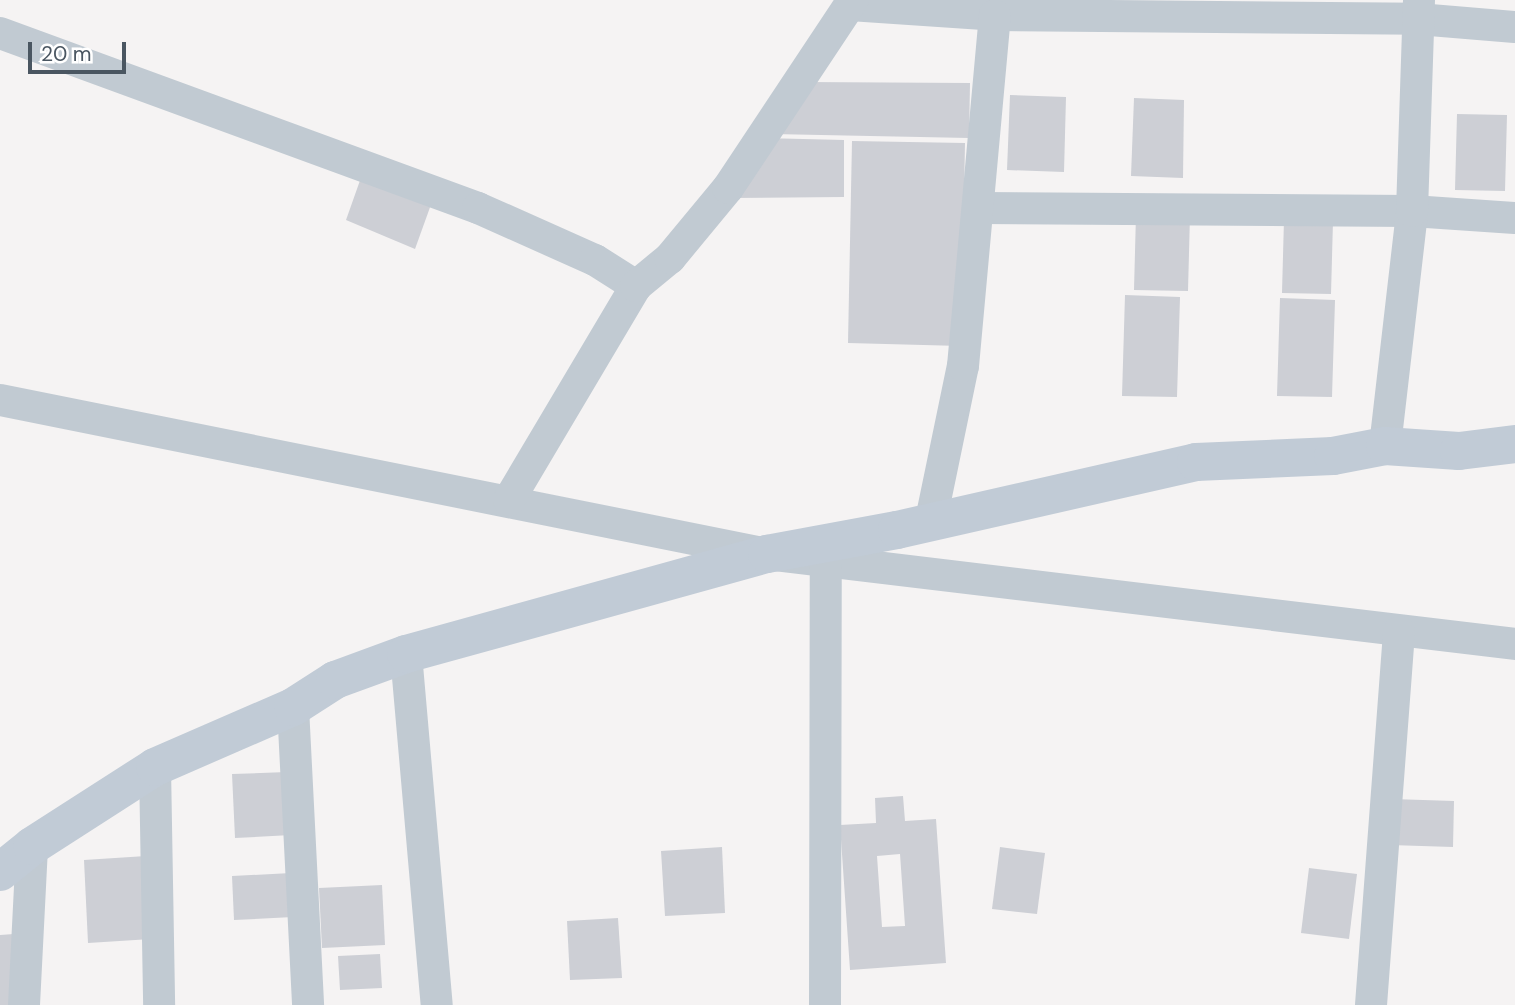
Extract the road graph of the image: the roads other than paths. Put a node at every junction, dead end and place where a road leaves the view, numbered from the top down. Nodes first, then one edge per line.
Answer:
1 (852, 2) edge
2 (1419, 10) edge
3 (995, 15) junction
4 (1515, 27) edge
5 (0, 33) edge
6 (980, 208) junction
7 (1412, 211) junction
8 (1515, 218) edge
9 (636, 286) junction
10 (0, 400) edge
11 (1515, 444) edge
12 (1385, 446) junction
13 (509, 500) junction
14 (932, 520) junction
15 (767, 554) junction
16 (826, 560) junction
17 (1399, 632) junction
18 (1515, 644) edge
19 (406, 654) junction
20 (293, 707) junction
21 (155, 767) junction
22 (32, 846) junction
23 (0, 872) edge
24 (24, 1005) edge
25 (159, 1005) edge
26 (308, 1005) edge
27 (437, 1005) edge
28 (825, 1005) edge
29 (1371, 1005) edge

1 - 3 street
1 - 9 street
2 - 3 street
2 - 4 street
2 - 7 street
3 - 6 street
5 - 9 street
6 - 7 street
6 - 14 street
7 - 8 street
7 - 12 street
9 - 13 street
10 - 13 street
11 - 12 main road
12 - 14 main road
13 - 15 street
14 - 15 main road
15 - 16 street
15 - 19 main road
16 - 17 street
16 - 28 street
17 - 18 street
17 - 29 street
19 - 20 main road
19 - 27 street
20 - 21 main road
20 - 26 street
21 - 22 main road
21 - 25 street
22 - 23 main road
22 - 24 street

